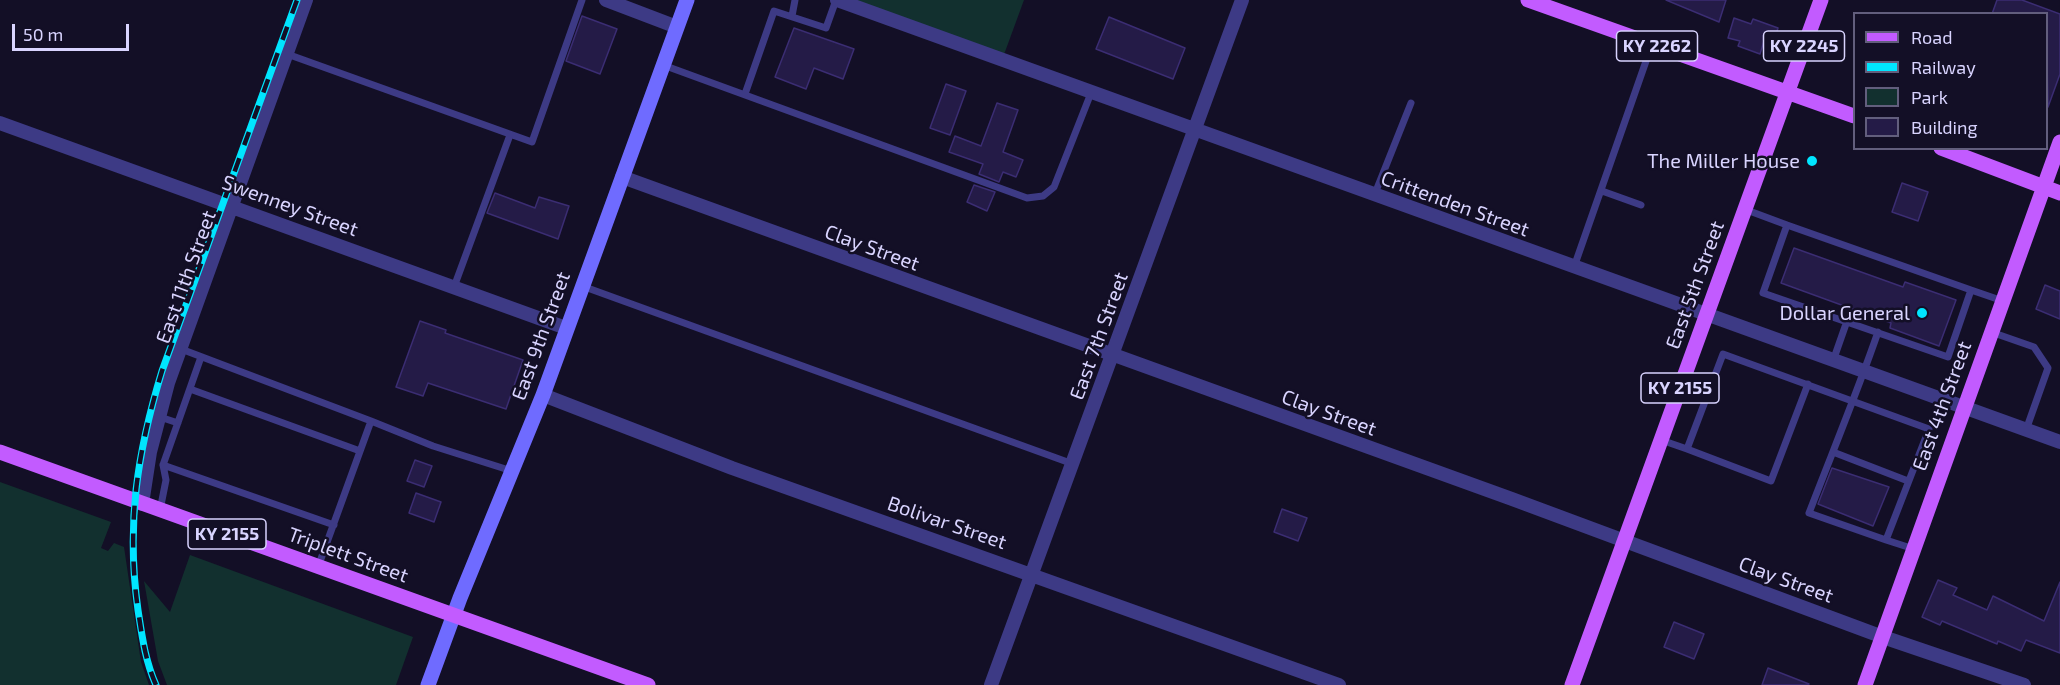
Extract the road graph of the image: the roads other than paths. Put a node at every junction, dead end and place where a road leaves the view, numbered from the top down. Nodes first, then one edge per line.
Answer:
1 (306, 0) edge
2 (582, 0) edge
3 (606, 0) edge
4 (687, 0) edge
5 (795, 0) edge
6 (837, 0) edge
7 (1242, 0) edge
8 (1527, 0) edge
9 (1821, 0) edge
10 (792, 16) junction
11 (677, 27) junction
12 (1652, 44) junction
13 (287, 54) junction
14 (663, 65) junction
15 (1788, 91) junction
16 (1090, 93) junction
17 (745, 94) junction
18 (1411, 103) dead end
19 (1853, 116) edge
20 (0, 123) edge
21 (1196, 131) junction
22 (510, 135) junction
23 (2060, 143) edge
24 (1946, 150) edge
25 (622, 177) junction
26 (2044, 187) junction
27 (1602, 192) junction
28 (2060, 193) edge
29 (1374, 196) junction
30 (232, 206) junction
31 (1641, 206) dead end
32 (1744, 209) junction
33 (1787, 225) junction
34 (1574, 267) junction
35 (582, 286) junction
36 (454, 288) junction
37 (1971, 290) junction
38 (2003, 301) junction
39 (1707, 315) junction
40 (1847, 321) junction
41 (566, 328) junction
42 (1878, 332) junction
43 (1991, 332) junction
44 (181, 349) junction
45 (1112, 356) junction
46 (201, 357) junction
47 (1833, 361) junction
48 (1864, 372) junction
49 (1808, 384) junction
50 (190, 389) junction
51 (543, 395) junction
52 (1853, 401) junction
53 (1964, 408) junction
54 (160, 417) junction
55 (371, 421) junction
56 (178, 423) junction
57 (2026, 430) junction
58 (1661, 440) junction
59 (2060, 442) edge
60 (1687, 449) junction
61 (360, 451) junction
62 (0, 452) edge
63 (1833, 452) junction
64 (1073, 464) junction
65 (164, 465) junction
66 (512, 471) junction
67 (1908, 481) junction
68 (142, 504) junction
69 (160, 510) junction
70 (334, 525) junction
71 (1886, 540) junction
72 (1624, 542) junction
73 (1914, 549) junction
74 (318, 567) junction
75 (1033, 574) junction
76 (454, 615) junction
77 (1882, 637) junction
78 (429, 685) edge
79 (648, 685) edge
80 (991, 685) edge
81 (1339, 685) edge
82 (1572, 685) edge
83 (1865, 685) edge
84 (2024, 685) edge

1 - 13 street, East 11th Street
2 - 22 lane
3 - 11 street
4 - 11 street, East 9th Street
5 - 10 lane
6 - 10 lane
6 - 16 street, Crittenden Street
7 - 21 street, East 7th Street
8 - 12 main road, KY 2262
9 - 15 main road, East 5th Street / KY 2245
10 - 17 lane
11 - 14 street, East 9th Street
12 - 15 main road, KY 2262
12 - 27 lane
13 - 22 lane
13 - 30 street, East 11th Street
14 - 17 lane
14 - 25 street, East 9th Street
15 - 19 main road, KY 2262
15 - 32 main road, East 5th Street / KY 2155
16 - 17 lane
16 - 21 street, Crittenden Street
18 - 29 lane
20 - 30 street, Swenney Street
21 - 29 street, Crittenden Street
21 - 45 street, East 7th Street
22 - 36 lane
23 - 26 main road, East 4th Street
24 - 26 main road
25 - 35 street, East 9th Street
25 - 45 street, Clay Street
26 - 28 main road
26 - 38 main road, East 4th Street
27 - 31 lane
27 - 34 lane
29 - 34 street, Crittenden Street
30 - 36 street, Swenney Street
30 - 44 street, East 11th Street
32 - 33 lane
32 - 39 main road, East 5th Street / KY 2155
33 - 37 lane
33 - 40 lane
34 - 39 street, Crittenden Street
35 - 41 street, East 9th Street
35 - 64 lane
36 - 41 street, Swenney Street
37 - 38 lane
37 - 42 lane
38 - 43 main road, East 4th Street
39 - 47 street, Crittenden Street
39 - 58 main road, East 5th Street / KY 2155
40 - 42 lane
40 - 47 lane
41 - 51 street, East 9th Street
42 - 48 lane
43 - 53 main road, East 4th Street
43 - 57 lane
44 - 46 lane
44 - 54 street, East 11th Street
45 - 64 street, East 7th Street
45 - 72 street, Clay Street
46 - 50 lane
46 - 55 lane
47 - 48 street, Crittenden Street
48 - 52 lane
48 - 53 street, Crittenden Street
49 - 52 lane
49 - 60 lane
49 - 60 lane
50 - 56 lane
50 - 61 lane
51 - 66 street, East 9th Street
51 - 75 street, Bolivar Street
52 - 63 lane
52 - 67 lane
53 - 57 street, Crittenden Street
53 - 73 main road, East 4th Street
54 - 56 lane
54 - 68 street, East 11th Street
55 - 61 lane
55 - 66 lane
56 - 65 lane
57 - 59 street, Crittenden Street
58 - 60 lane
58 - 72 main road, East 5th Street / KY 2155
61 - 70 lane
62 - 68 main road, Triplett Street / KY 2155
63 - 67 lane
63 - 71 lane
64 - 75 street, East 7th Street
65 - 69 lane
65 - 70 lane
66 - 76 street, East 9th Street
67 - 71 lane
68 - 69 main road, Triplett Street / KY 2155
69 - 74 main road, Triplett Street / KY 2155
70 - 74 lane
71 - 73 lane
72 - 77 street, Clay Street
72 - 82 main road, East 5th Street / KY 2155
73 - 77 main road, East 4th Street
74 - 76 main road, Triplett Street / KY 2155
75 - 80 street, East 7th Street
75 - 81 street, Bolivar Street
76 - 78 street, East 9th Street
76 - 79 main road, Triplett Street / KY 2155
77 - 83 main road, East 4th Street
77 - 84 street, Clay Street

